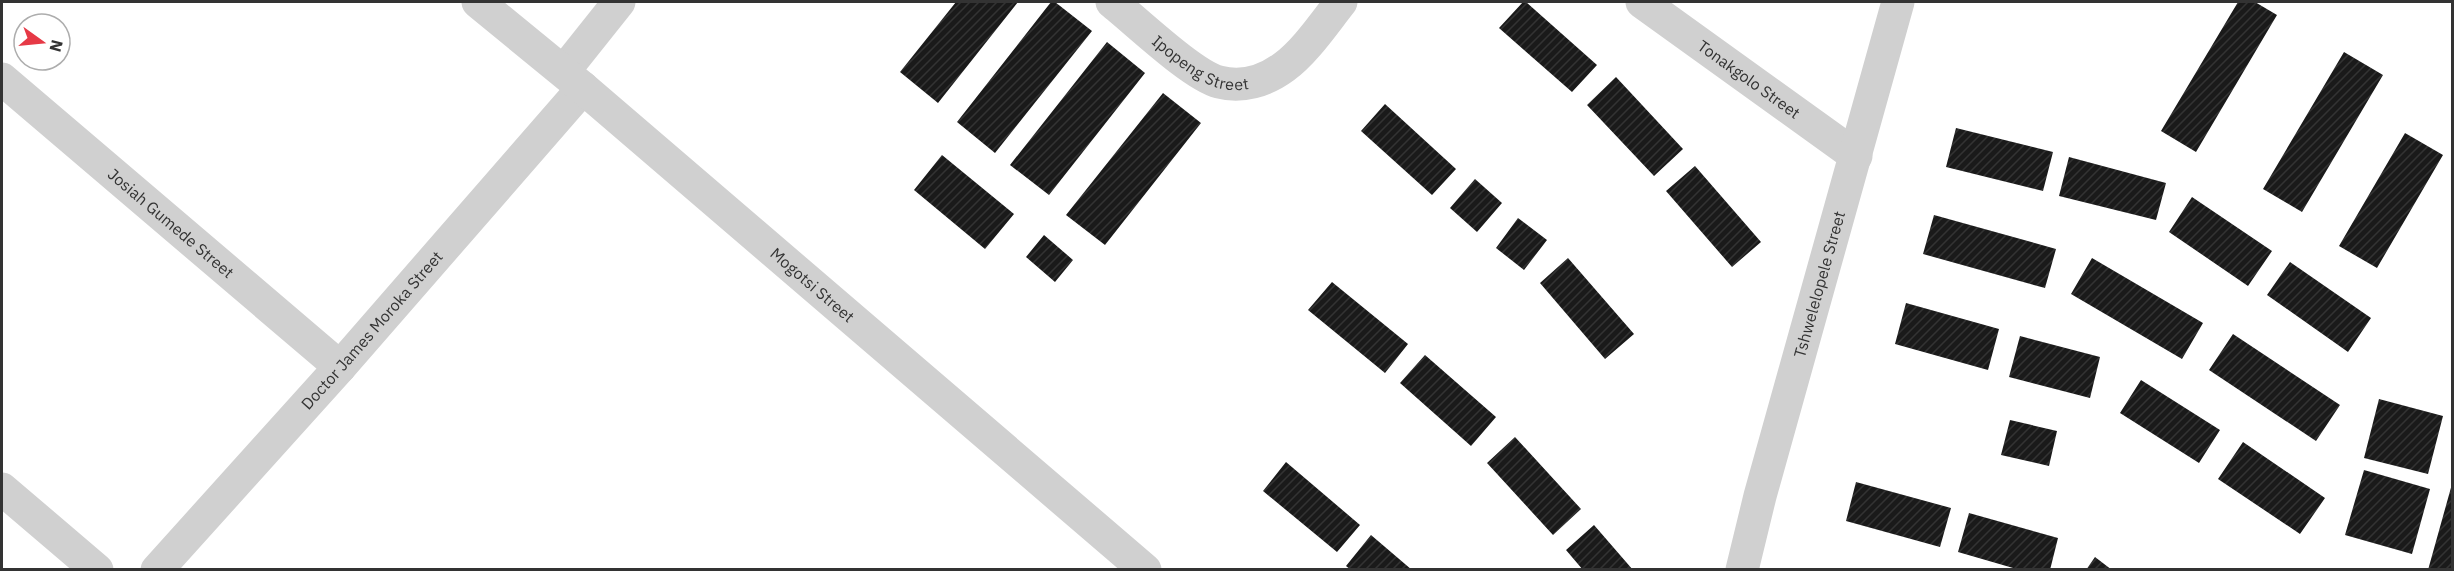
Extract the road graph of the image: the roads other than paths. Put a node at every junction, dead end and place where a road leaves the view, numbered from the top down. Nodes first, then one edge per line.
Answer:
1 (478, 2) edge
2 (619, 2) edge
3 (1112, 2) edge
4 (1341, 2) edge
5 (1642, 2) edge
6 (1899, 2) edge
7 (2, 79) edge
8 (573, 80) junction
9 (1856, 156) junction
10 (340, 367) junction
11 (2, 489) edge
12 (97, 570) edge
13 (157, 570) edge
14 (1145, 570) edge
15 (1742, 570) edge

1 - 8 street, Mogotsi Street
2 - 8 street
3 - 4 street, Ipopeng Street
5 - 9 street, Tonakgolo Street
6 - 9 street, Tshwelelopele Street
7 - 10 street, Josiah Gumede Street
8 - 10 street, Doctor James Moroka Street
8 - 14 street, Mogotsi Street
9 - 15 street, Tshwelelopele Street
10 - 13 street, Doctor James Moroka Street
11 - 12 street

